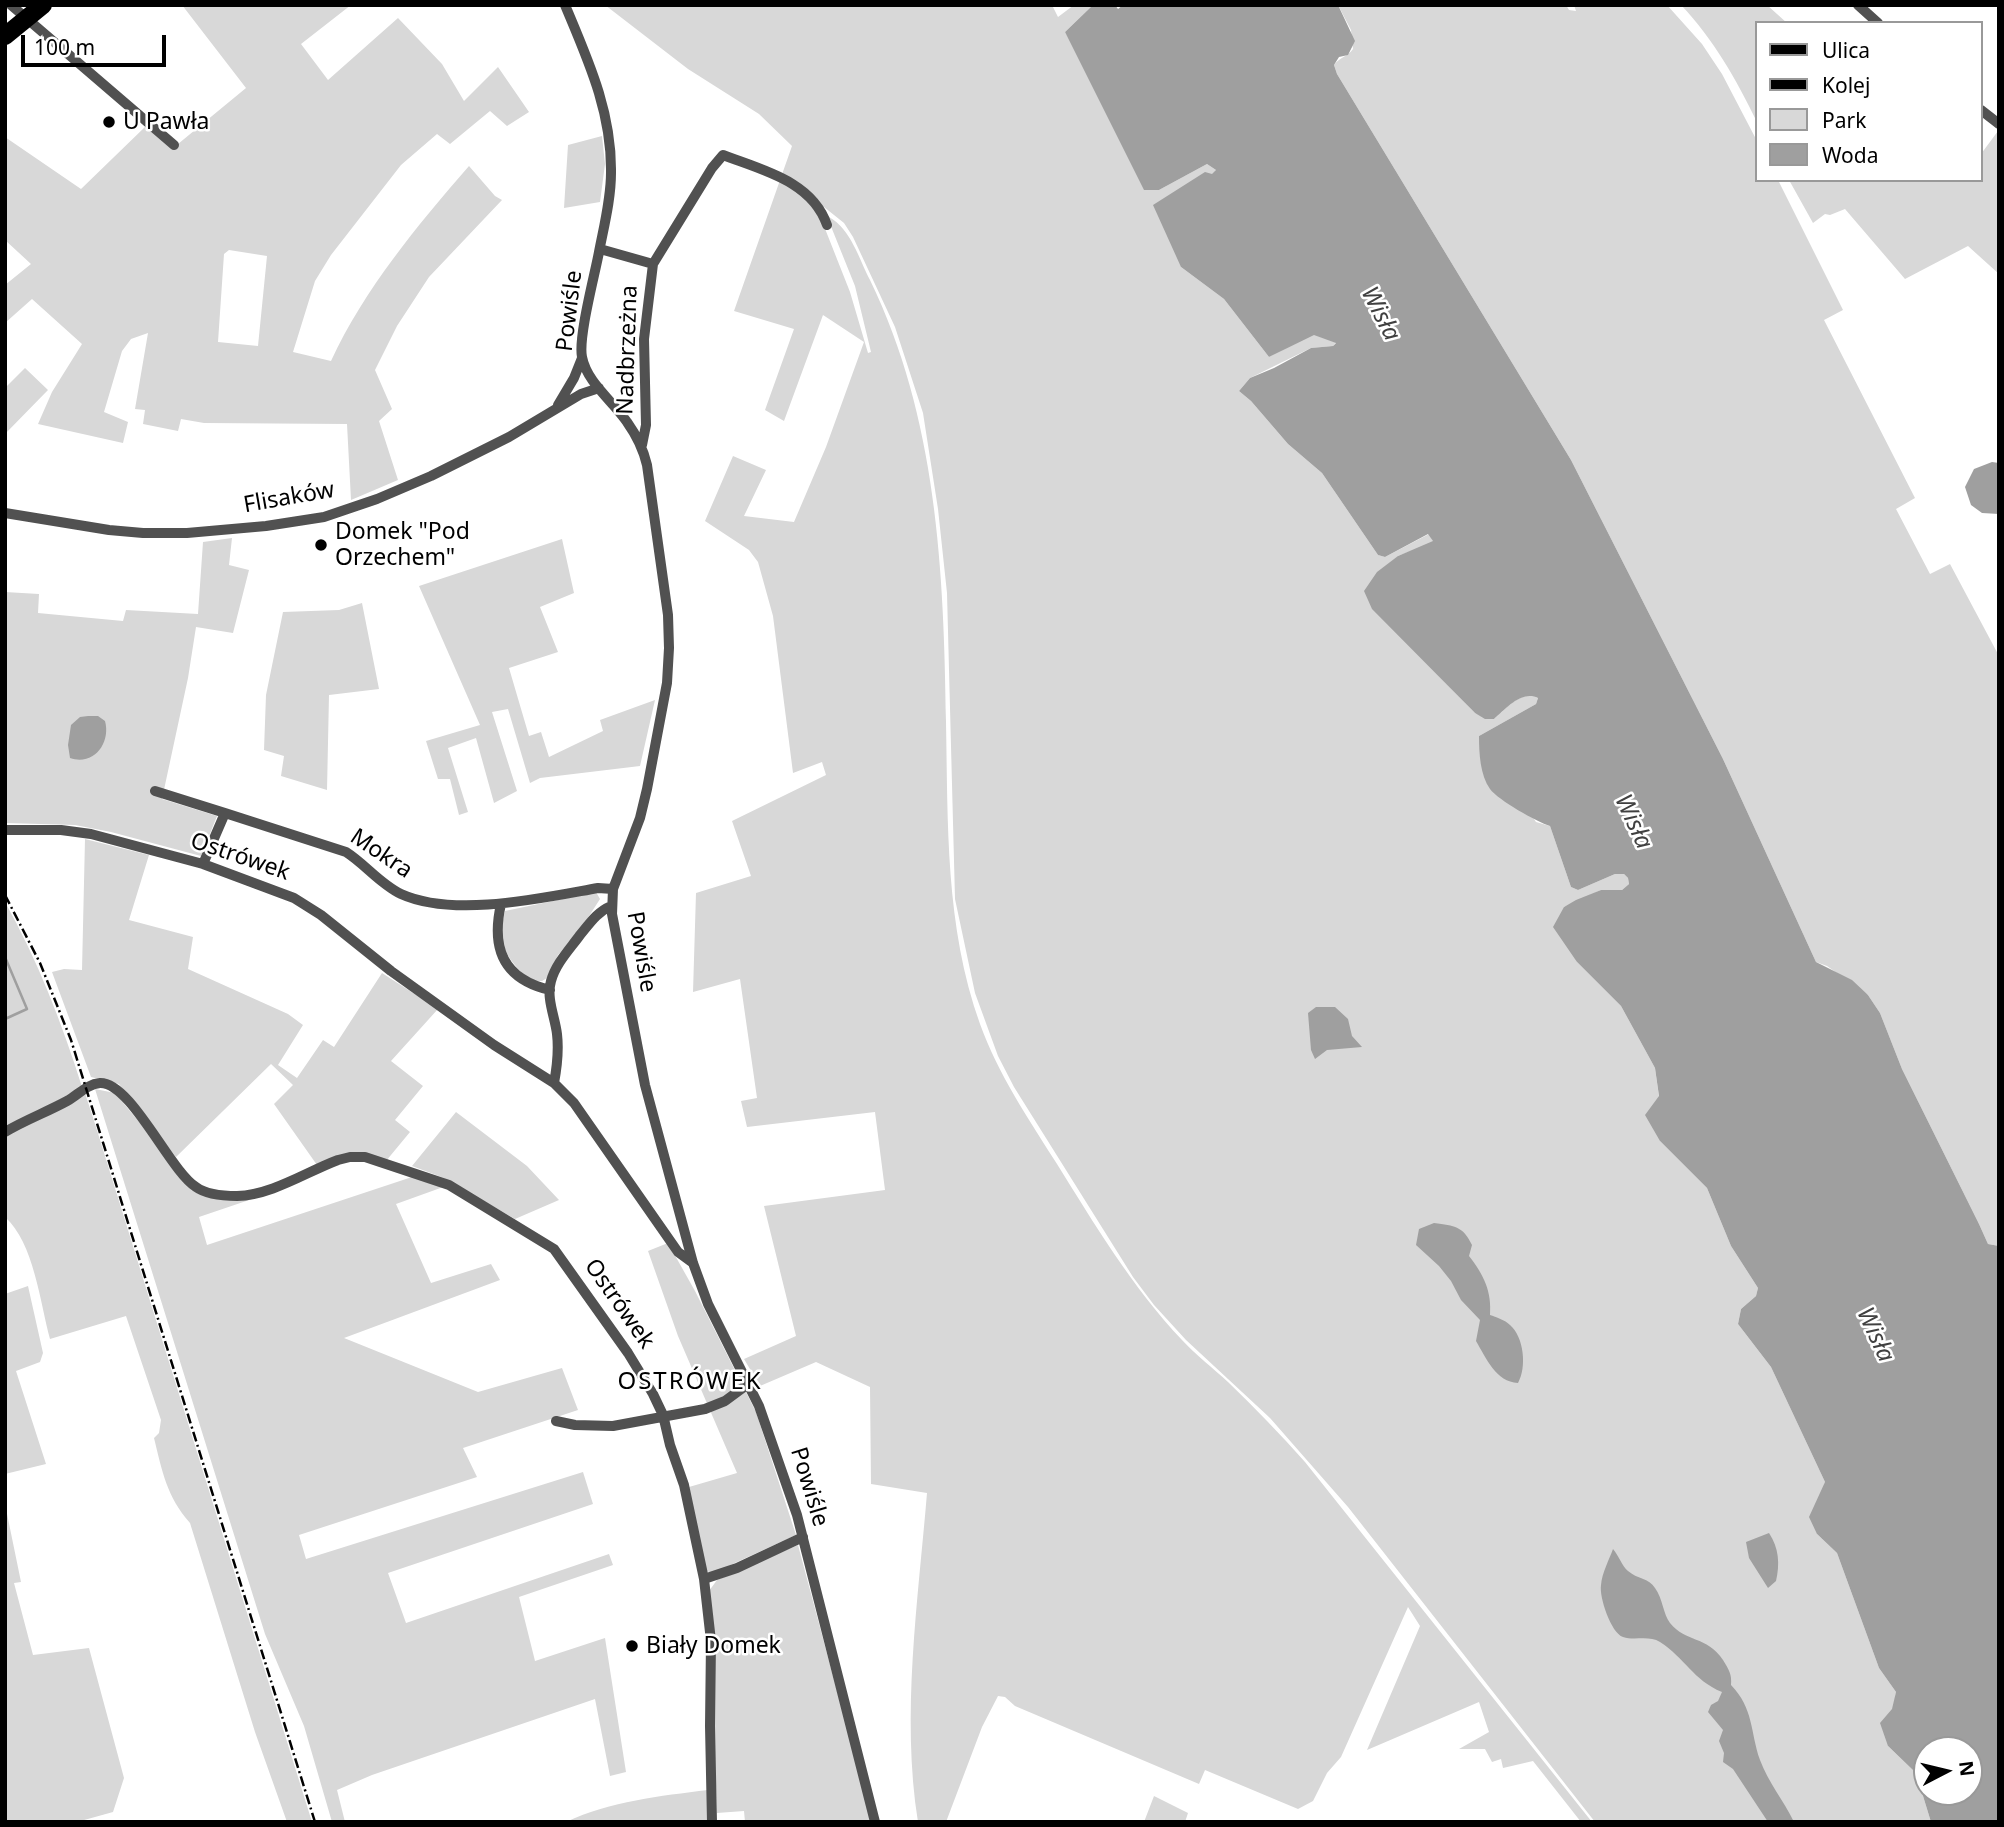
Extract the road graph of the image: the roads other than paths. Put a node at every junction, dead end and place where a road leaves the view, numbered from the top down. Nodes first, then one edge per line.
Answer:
1 (11, 5) edge
2 (43, 5) edge
3 (565, 5) edge
4 (1858, 5) edge
5 (28, 18) junction
6 (1876, 21) edge
7 (5, 36) edge
8 (1983, 112) edge
9 (1999, 124) edge
10 (174, 145) dead end
11 (827, 225) dead end
12 (600, 249) junction
13 (653, 264) junction
14 (582, 358) junction
15 (599, 388) junction
16 (556, 407) junction
17 (642, 445) junction
18 (5, 513) edge
19 (155, 791) dead end
20 (225, 813) junction
21 (5, 830) edge
22 (203, 864) junction
23 (613, 889) junction
24 (501, 904) junction
25 (611, 906) junction
26 (550, 990) junction
27 (554, 1083) junction
28 (5, 1132) edge
29 (693, 1262) junction
30 (748, 1384) junction
31 (663, 1415) junction
32 (556, 1421) dead end
33 (803, 1537) junction
34 (704, 1579) junction
35 (712, 1822) edge
36 (875, 1822) edge

1 - 5 street
2 - 5 main road
3 - 12 street, Powiśle
4 - 6 street
5 - 7 main road
5 - 10 street
8 - 9 street
11 - 13 street, Nadbrzeżna
12 - 13 street
12 - 14 street, Powiśle
13 - 17 street, Nadbrzeżna
14 - 15 street, Powiśle
14 - 16 street, Flisaków
15 - 16 street, Flisaków
15 - 17 street, Powiśle
16 - 18 street, Flisaków
17 - 23 street, Powiśle
19 - 20 street, Mokra
20 - 22 street
20 - 24 street, Mokra
21 - 22 street, Ostrówek
22 - 27 street, Ostrówek
23 - 24 street, Mokra
23 - 25 street, Powiśle
24 - 26 street
25 - 26 street
25 - 29 street, Powiśle
26 - 27 street
27 - 29 street, Ostrówek
28 - 31 street, Ostrówek
29 - 30 street, Powiśle
30 - 31 street
30 - 33 street, Powiśle
31 - 32 street
31 - 34 street, Ostrówek
33 - 34 street
33 - 36 street, Powiśle
34 - 35 street, Ostrówek

